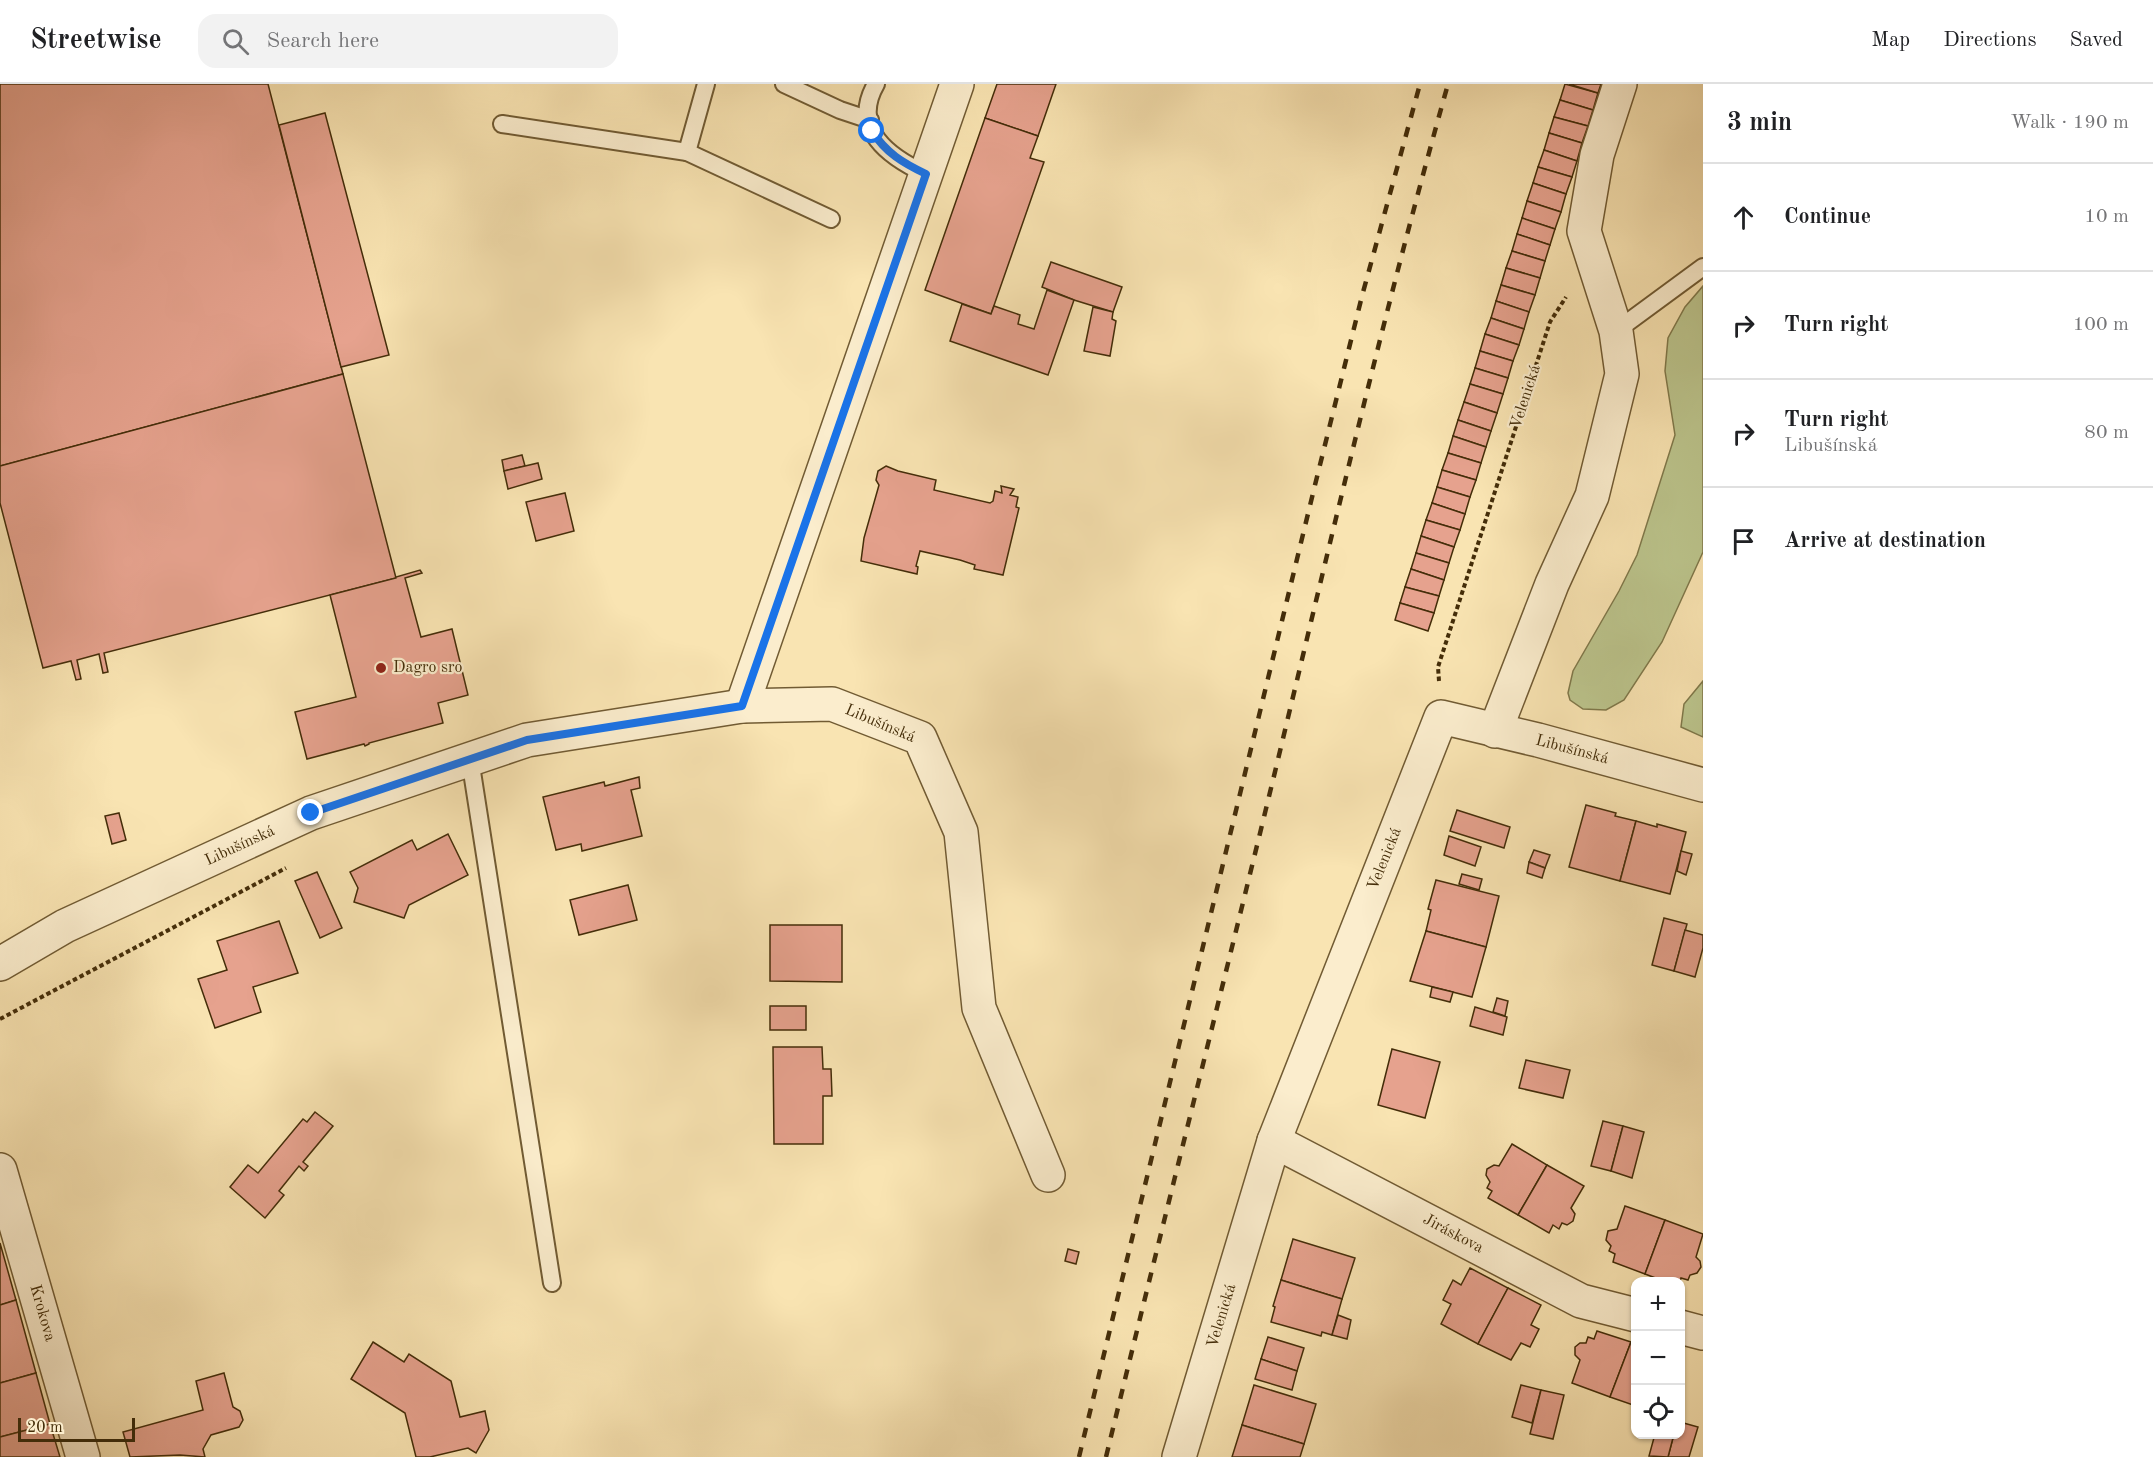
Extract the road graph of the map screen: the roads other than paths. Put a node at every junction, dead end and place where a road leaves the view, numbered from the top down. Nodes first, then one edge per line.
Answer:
1 (705, 84) edge
2 (784, 84) edge
3 (876, 84) edge
4 (957, 84) edge
5 (1620, 84) edge
6 (870, 120) junction
7 (502, 124) dead end
8 (687, 152) junction
9 (926, 174) junction
10 (831, 219) dead end
11 (1703, 267) edge
12 (1616, 331) junction
13 (742, 706) junction
14 (1441, 717) joint
15 (1495, 731) junction
16 (470, 759) junction
17 (1703, 785) edge
18 (0, 964) edge
19 (1274, 1141) junction
20 (0, 1170) edge
21 (1048, 1175) dead end
22 (552, 1283) dead end
23 (1631, 1314) edge
24 (1685, 1328) edge
25 (1703, 1333) edge
26 (83, 1457) edge
27 (1179, 1457) edge

1 - 8 lane
2 - 6 lane
3 - 6 lane
4 - 9 street
5 - 12 street
6 - 9 lane
7 - 8 lane
8 - 10 lane
9 - 13 street
11 - 12 lane
12 - 15 street
13 - 16 street, Libušínská
13 - 21 street, Libušínská
14 - 15 street, Libušínská
14 - 19 street, Velenická
15 - 17 street, Libušínská
16 - 18 street, Libušínská
16 - 22 lane
19 - 23 street, Jiráskova
19 - 27 street, Velenická
20 - 26 street, Krokova
24 - 25 street

